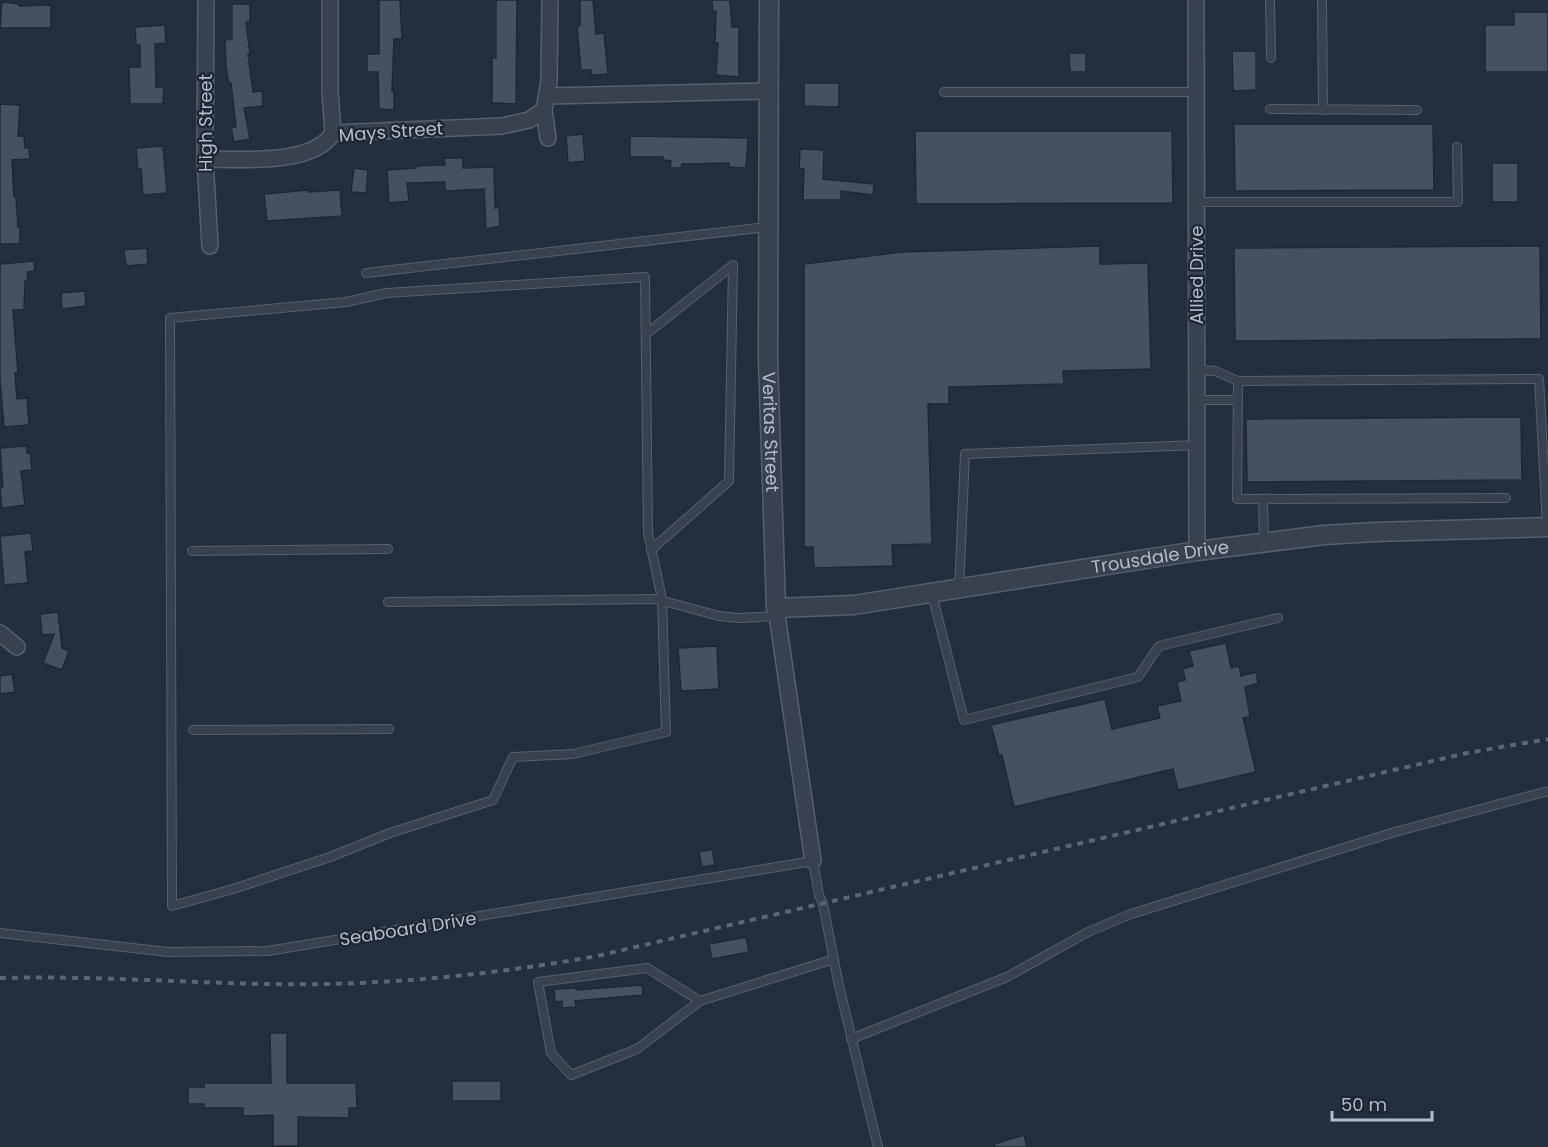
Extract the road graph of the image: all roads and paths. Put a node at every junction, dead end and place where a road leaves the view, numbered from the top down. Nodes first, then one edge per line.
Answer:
1 (206, 0) edge
2 (330, 0) edge
3 (550, 0) edge
4 (769, 0) edge
5 (1196, 0) edge
6 (1270, 0) edge
7 (1322, 0) edge
8 (1271, 58) dead end
9 (768, 91) junction
10 (944, 92) dead end
11 (1197, 92) junction
12 (546, 103) junction
13 (1270, 109) dead end
14 (1323, 110) junction
15 (1417, 110) dead end
16 (333, 133) junction
17 (548, 138) dead end
18 (1457, 147) dead end
19 (205, 159) junction
20 (1197, 202) junction
21 (768, 227) junction
22 (210, 246) dead end
23 (366, 273) dead end
24 (646, 334) junction
25 (1197, 370) junction
26 (1239, 381) junction
27 (1197, 400) junction
28 (1238, 400) junction
29 (1197, 445) junction
30 (1506, 498) dead end
31 (1263, 499) junction
32 (1547, 528) edge
33 (1264, 543) junction
34 (388, 549) dead end
35 (651, 550) junction
36 (192, 551) dead end
37 (1197, 551) junction
38 (959, 590) junction
39 (932, 594) junction
40 (662, 599) junction
41 (388, 602) dead end
42 (776, 612) junction
43 (1278, 618) dead end
44 (0, 633) edge
45 (17, 647) dead end
46 (389, 729) dead end
47 (193, 730) dead end
48 (1548, 791) edge
49 (813, 861) junction
50 (0, 933) edge
51 (834, 959) junction
52 (700, 1001) junction
53 (852, 1039) junction
54 (878, 1147) edge

1 - 19 street, High Street
2 - 16 street
3 - 12 street
4 - 9 street, Veritas Street
5 - 11 street, Allied Drive
6 - 8 lane
7 - 14 lane
9 - 12 street, Mays Street
9 - 21 street, Veritas Street
10 - 11 lane
11 - 20 street, Allied Drive
12 - 16 street, Mays Street
12 - 17 street
13 - 14 lane
14 - 15 lane
16 - 19 street, Mays Street
18 - 20 lane
19 - 22 street, High Street
20 - 25 street, Allied Drive
21 - 23 lane
21 - 42 street, Veritas Street
24 - 35 lane
24 - 35 lane
24 - 40 lane
25 - 26 lane
25 - 27 street, Allied Drive
26 - 28 lane
26 - 32 lane
27 - 28 lane
27 - 29 street, Allied Drive
28 - 31 lane
29 - 37 street, Allied Drive
29 - 38 lane
30 - 31 lane
31 - 33 lane
32 - 33 street, Trousdale Drive
33 - 37 street, Trousdale Drive
34 - 36 lane
35 - 40 lane
37 - 38 street, Trousdale Drive
38 - 39 street, Trousdale Drive
39 - 42 street, Trousdale Drive
39 - 43 lane
40 - 41 lane
40 - 42 lane
42 - 49 street, Veritas Street
44 - 45 street
46 - 47 lane
48 - 53 lane
49 - 50 lane, Seaboard Drive
49 - 51 lane
51 - 52 lane
51 - 53 lane
52 - 52 lane
53 - 54 lane

